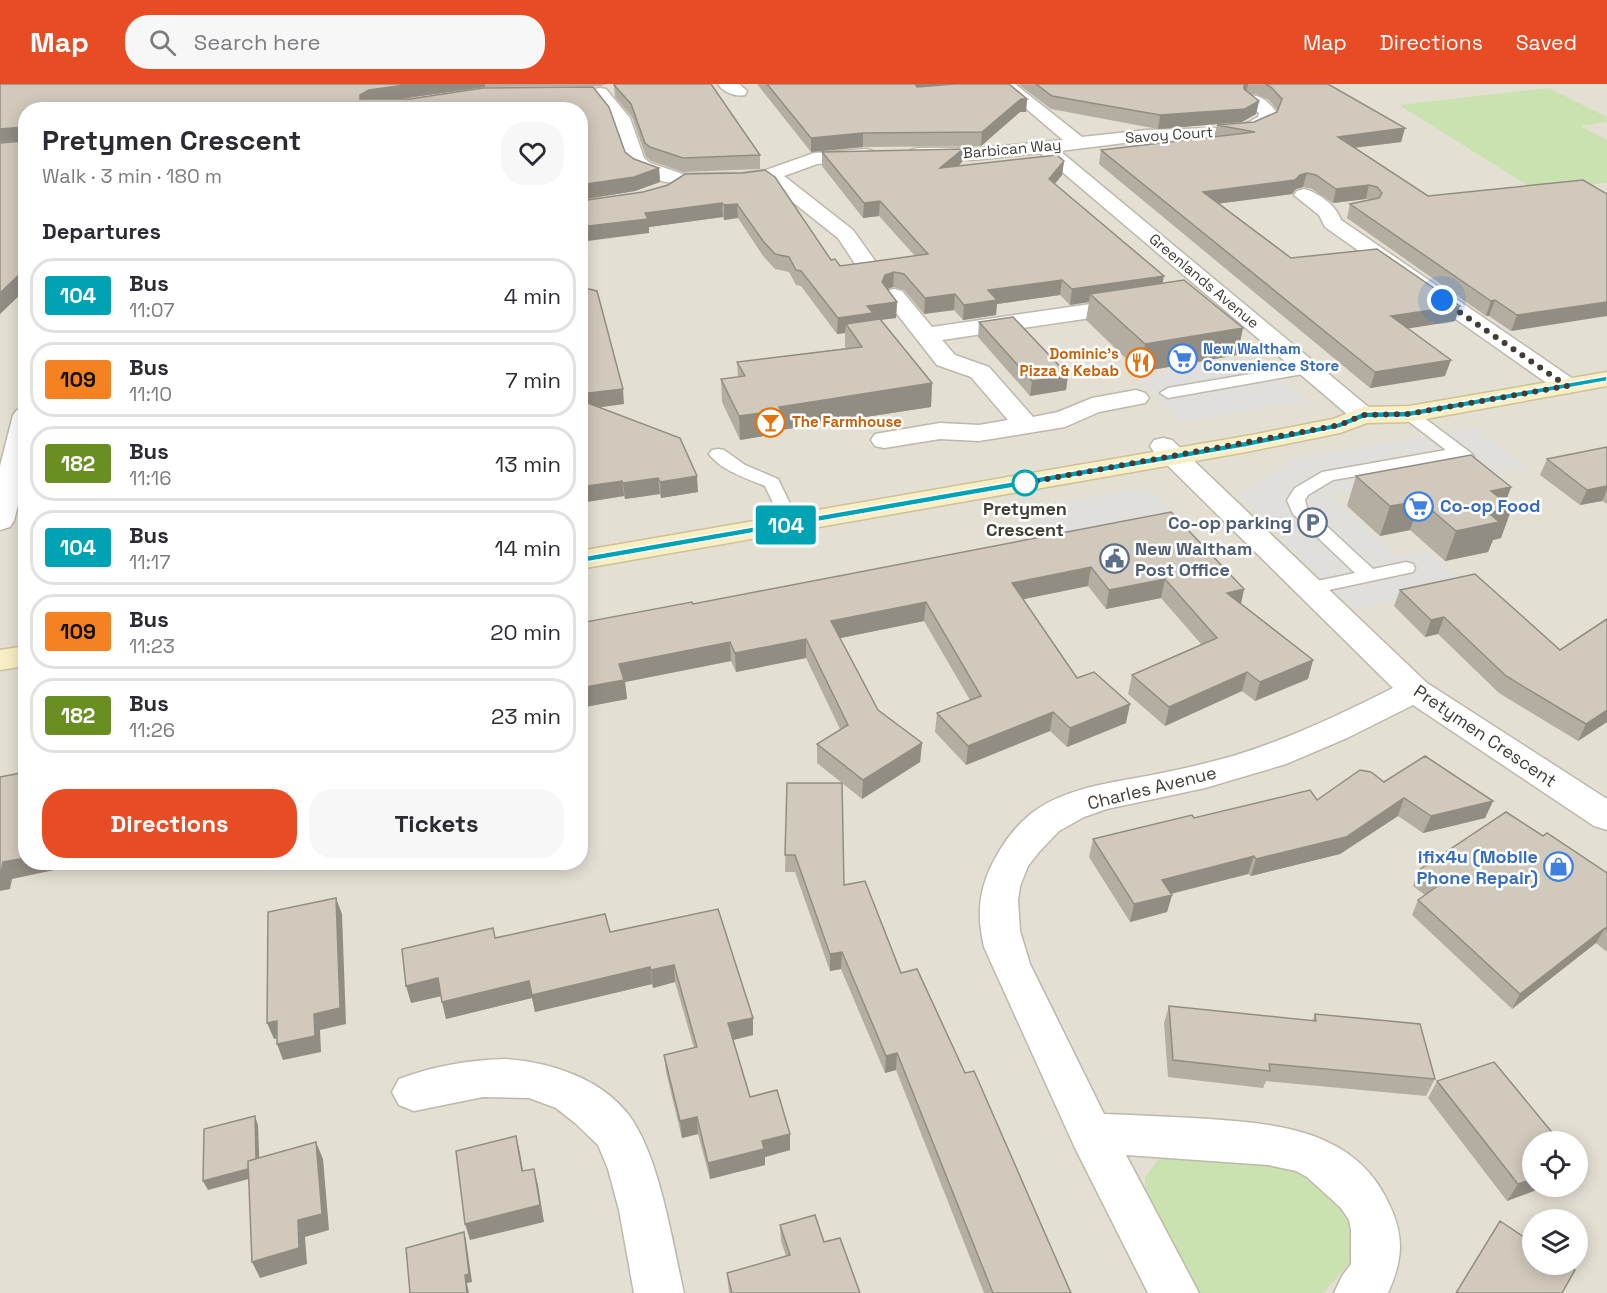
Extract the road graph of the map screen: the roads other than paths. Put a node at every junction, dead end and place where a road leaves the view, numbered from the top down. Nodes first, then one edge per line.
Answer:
1 (1006, 85) edge
2 (1028, 85) edge
3 (985, 87) edge
4 (580, 94) edge
5 (1252, 100) edge
6 (1078, 143) junction
7 (1044, 147) junction
8 (770, 175) junction
9 (681, 180) junction
10 (661, 193) edge
11 (1304, 195) edge
12 (867, 265) edge
13 (1217, 292) junction
14 (894, 296) edge
15 (1193, 296) edge
16 (1159, 301) edge
17 (926, 335) junction
18 (1309, 369) junction
19 (1607, 379) edge
20 (1567, 386) junction
21 (1168, 393) dead end
22 (1136, 398) dead end
23 (1408, 414) junction
24 (1363, 415) junction
25 (1026, 425) junction
26 (884, 440) dead end
27 (18, 448) edge
28 (1169, 451) junction
29 (1459, 453) junction
30 (718, 454) dead end
31 (1479, 468) edge
32 (0, 521) edge
33 (791, 524) junction
34 (588, 559) edge
35 (1406, 568) dead end
36 (1369, 576) junction
37 (1310, 588) junction
38 (18, 657) edge
39 (0, 660) edge
40 (1415, 691) junction
41 (1604, 812) edge
42 (414, 1092) dead end
43 (1090, 1134) junction
44 (659, 1293) edge
45 (1174, 1293) edge
46 (1359, 1293) edge

1 - 2 street
1 - 3 street
1 - 6 street
4 - 9 street, Barbican Way
5 - 6 street, Savoy Court
6 - 7 street, Barbican Way
7 - 8 street, Barbican Way
7 - 13 street, Greenlands Avenue
8 - 9 street, Barbican Way
8 - 12 street
9 - 10 street
11 - 20 street
13 - 15 street
13 - 18 street, Greenlands Avenue
14 - 17 street
16 - 17 street
17 - 25 street
18 - 21 lane
18 - 24 street, Greenlands Avenue
19 - 20 main road
20 - 23 main road
22 - 25 street
23 - 24 main road
23 - 29 lane
24 - 28 main road
25 - 26 street
27 - 32 street
28 - 33 main road
28 - 37 street, Pretymen Crescent
29 - 31 lane
29 - 36 lane
30 - 33 lane
33 - 34 main road
35 - 36 lane
36 - 37 lane
37 - 40 street, Pretymen Crescent
38 - 39 main road
40 - 41 street, Pretymen Crescent
40 - 43 street, Charles Avenue
42 - 44 street
43 - 45 street, Charles Avenue
43 - 46 street

